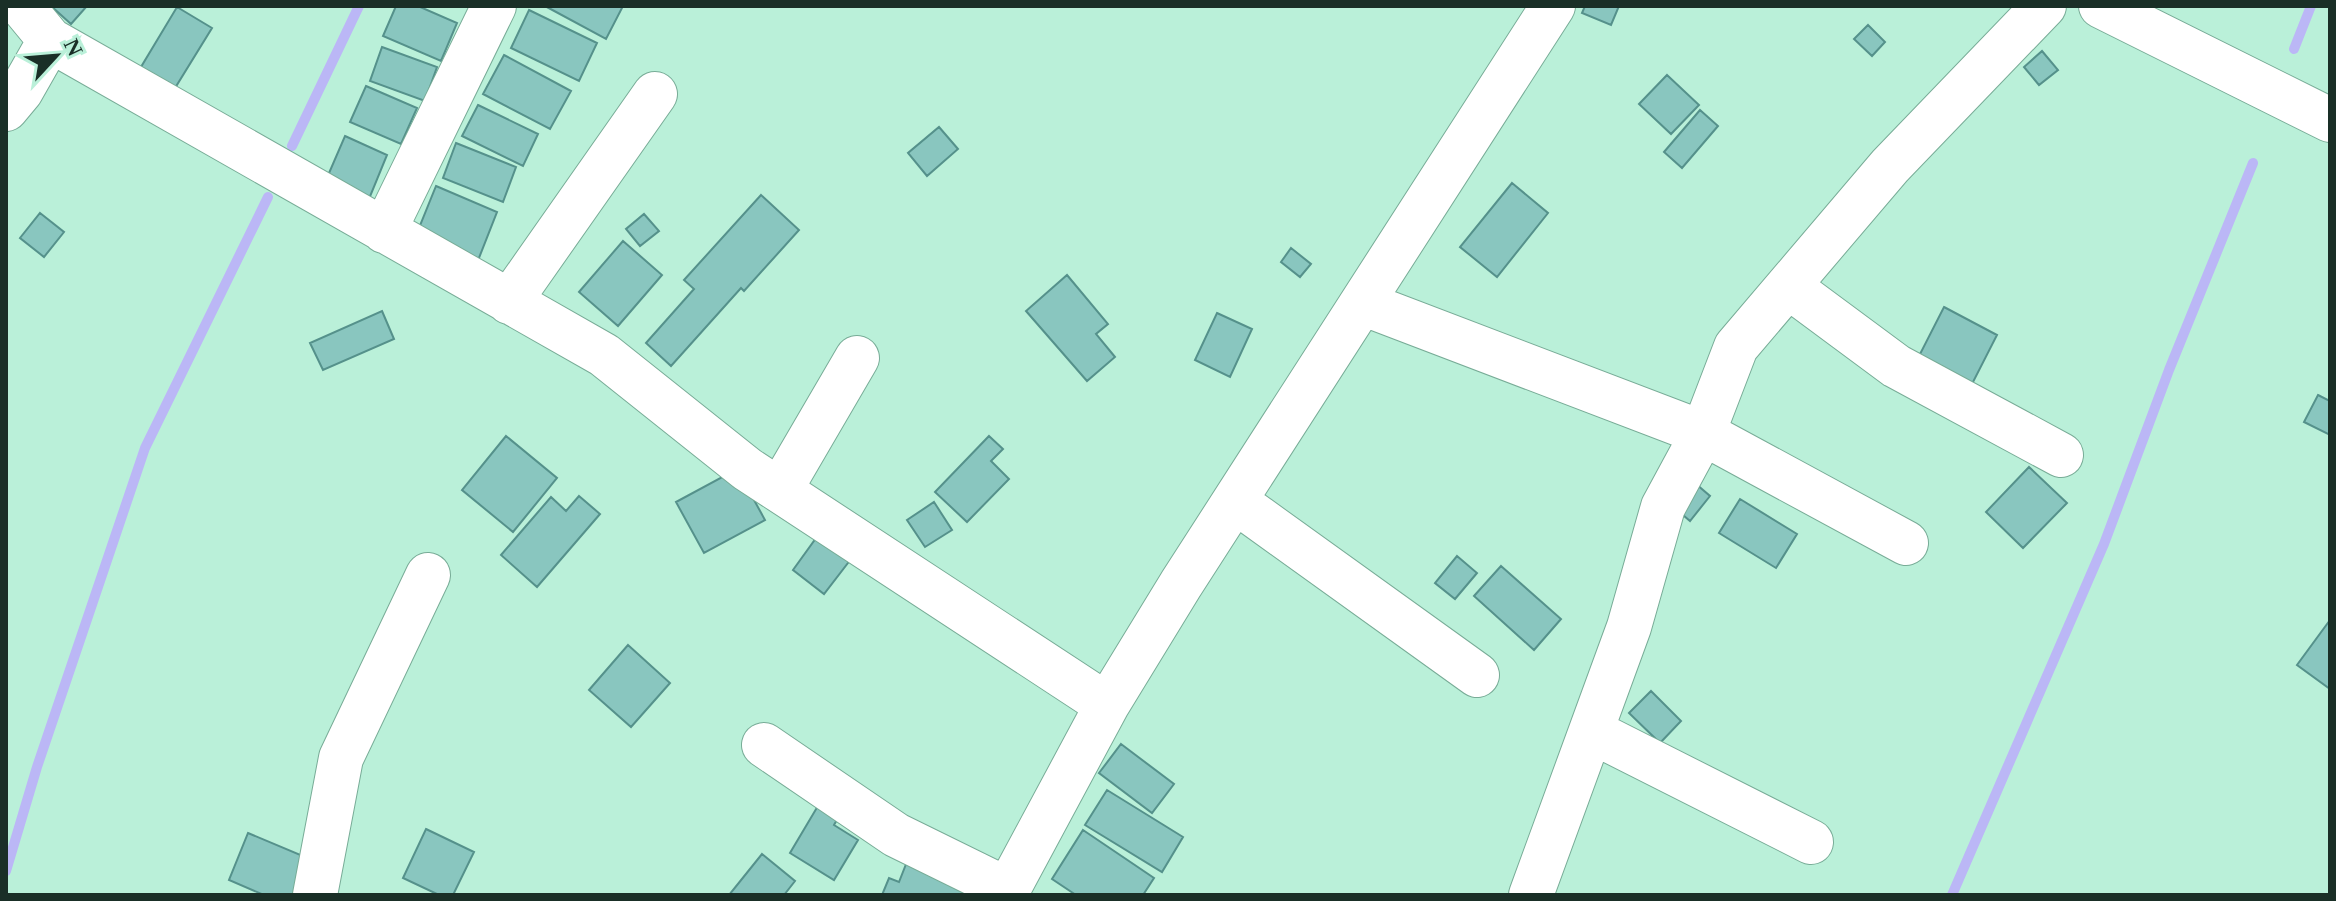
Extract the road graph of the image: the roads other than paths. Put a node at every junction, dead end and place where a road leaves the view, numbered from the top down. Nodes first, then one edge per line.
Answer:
1 (22, 6) edge
2 (494, 6) edge
3 (1553, 6) edge
4 (2044, 6) edge
5 (2101, 6) edge
6 (50, 40) junction
7 (655, 94) dead end
8 (6, 109) edge
9 (2330, 120) edge
10 (384, 231) junction
11 (1788, 286) junction
12 (509, 302) junction
13 (1362, 303) junction
14 (857, 358) dead end
15 (1703, 433) junction
16 (2061, 455) dead end
17 (780, 490) junction
18 (1235, 501) junction
19 (1906, 543) dead end
20 (428, 575) dead end
21 (1477, 675) dead end
22 (1107, 705) junction
23 (1591, 731) junction
24 (764, 745) dead end
25 (1811, 842) dead end
26 (1006, 892) edge
27 (315, 895) edge
28 (1531, 895) edge

1 - 6 street
2 - 10 street
3 - 13 street
4 - 11 street
5 - 9 street
6 - 8 street
6 - 10 street
7 - 12 street
10 - 12 street
11 - 15 street
11 - 16 street
12 - 17 street
13 - 15 street
13 - 18 street
14 - 17 street
15 - 19 street
15 - 23 street
17 - 22 street
18 - 21 street
18 - 22 street
20 - 27 street
22 - 26 street
23 - 25 street
23 - 28 street
24 - 26 street

